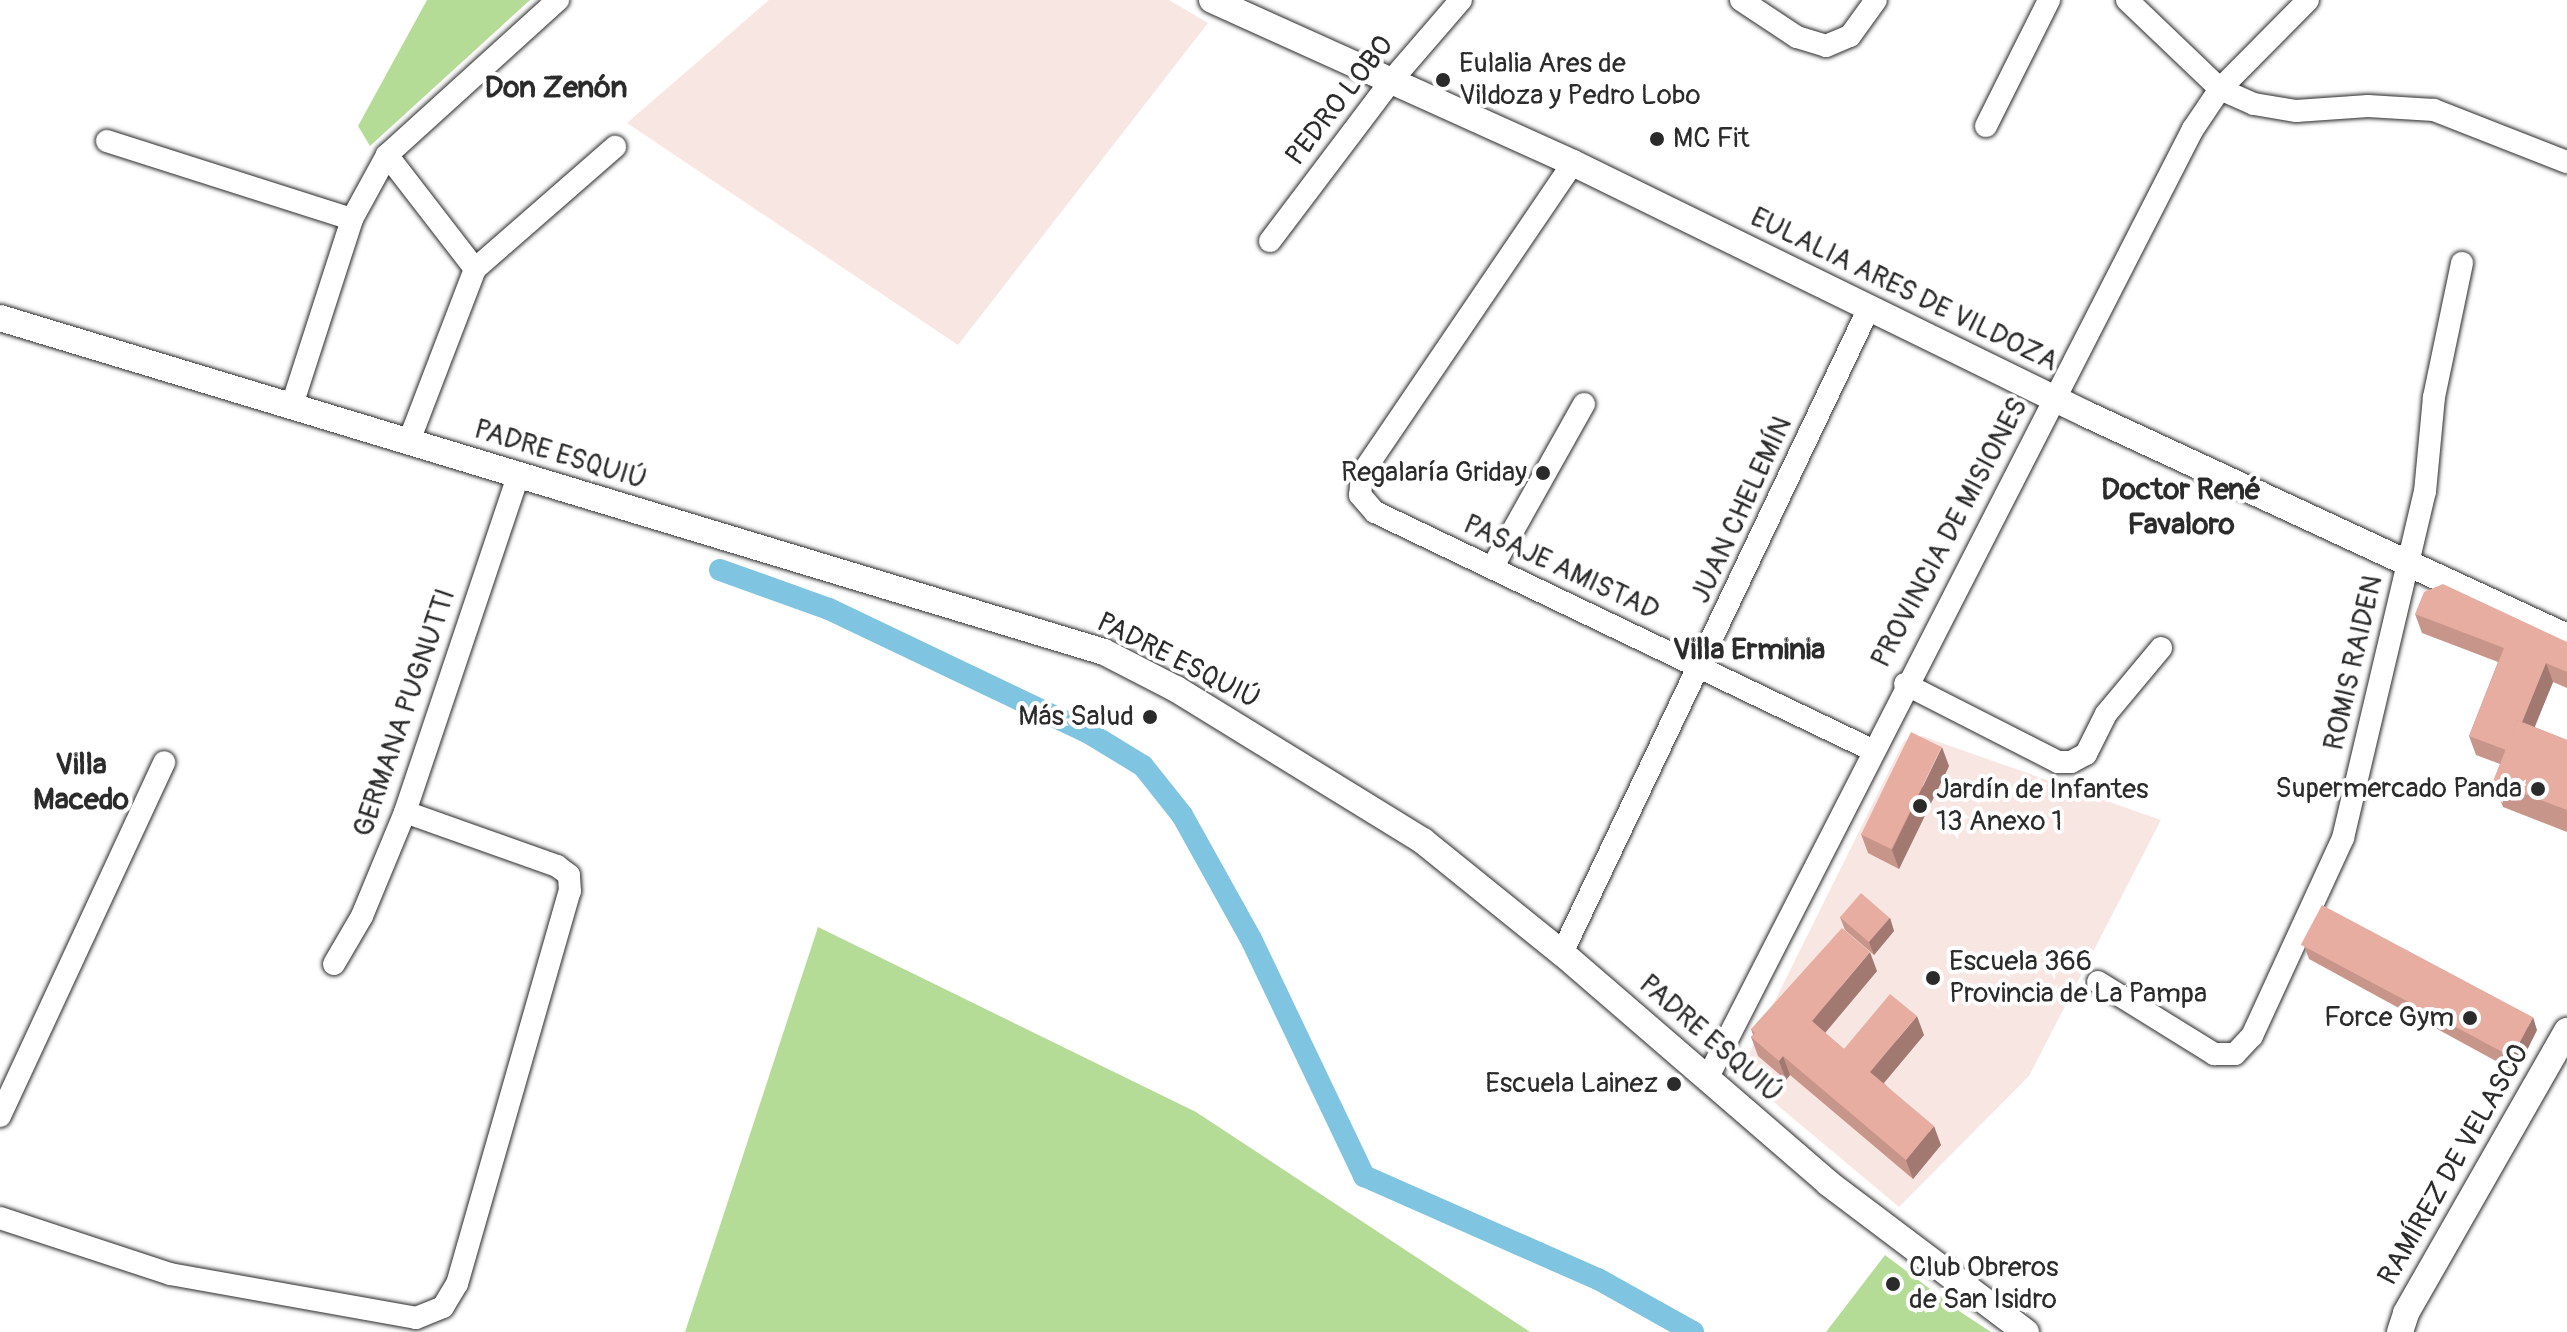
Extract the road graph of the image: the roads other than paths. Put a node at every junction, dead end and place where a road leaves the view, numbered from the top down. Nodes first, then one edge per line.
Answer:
1 (558, 0) edge
2 (1212, 0) edge
3 (1461, 0) edge
4 (1741, 0) edge
5 (1876, 0) edge
6 (2049, 0) edge
7 (2127, 0) edge
8 (2308, 0) edge
9 (1391, 81) junction
10 (2220, 89) junction
11 (1986, 126) dead end
12 (107, 141) dead end
13 (615, 147) dead end
14 (387, 155) junction
15 (2567, 162) edge
16 (1573, 163) junction
17 (352, 219) junction
18 (1270, 241) dead end
19 (2462, 263) dead end
20 (475, 269) junction
21 (1869, 308) junction
22 (0, 318) edge
23 (2054, 399) junction
24 (293, 402) junction
25 (1584, 404) dead end
26 (409, 441) junction
27 (518, 476) junction
28 (2408, 563) junction
29 (1492, 568) junction
30 (2567, 637) edge
31 (2161, 648) dead end
32 (1702, 667) junction
33 (1905, 684) junction
34 (1872, 750) junction
35 (164, 762) dead end
36 (405, 812) junction
37 (1562, 953) junction
38 (334, 964) dead end
39 (2098, 982) dead end
40 (2567, 1031) edge
41 (1707, 1079) junction
42 (0, 1116) edge
43 (0, 1218) edge
44 (2026, 1332) edge
45 (2400, 1332) edge

1 - 14 street
2 - 9 street, EULALIA ARES DE VILDOZA
3 - 9 street, PEDRO LOBO
4 - 5 street
6 - 11 street
7 - 10 street
8 - 10 street, PROVINCIA DE MISIONES
9 - 16 street, EULALIA ARES DE VILDOZA
9 - 18 street, PEDRO LOBO
10 - 15 street
10 - 23 street, PROVINCIA DE MISIONES
12 - 17 street
13 - 20 street
14 - 17 street
14 - 20 street
16 - 21 street, EULALIA ARES DE VILDOZA
16 - 29 street, PASAJE AMISTAD
17 - 24 street
19 - 28 street, ROMIS RAIDEN
20 - 26 street
21 - 23 street, EULALIA ARES DE VILDOZA
21 - 32 street, JUAN CHELEMÍN
22 - 24 street, PADRE ESQUIÚ
23 - 28 street, EULALIA ARES DE VILDOZA
23 - 33 street, PROVINCIA DE MISIONES
24 - 26 street, PADRE ESQUIÚ
25 - 29 street
26 - 27 street, PADRE ESQUIÚ
27 - 36 street, GERMANA PUGNUTTI
27 - 37 street, PADRE ESQUIÚ
28 - 30 street, EULALIA ARES DE VILDOZA
28 - 39 street, ROMIS RAIDEN
29 - 32 street, PASAJE AMISTAD
31 - 33 street
32 - 34 street, PASAJE AMISTAD
32 - 37 street, JUAN CHELEMÍN
33 - 34 street, PROVINCIA DE MISIONES
34 - 41 street, PROVINCIA DE MISIONES
35 - 42 street
36 - 38 street, GERMANA PUGNUTTI
36 - 43 street
37 - 41 street, PADRE ESQUIÚ
40 - 45 street, RAMÍREZ DE VELASCO
41 - 44 street, PADRE ESQUIÚ

